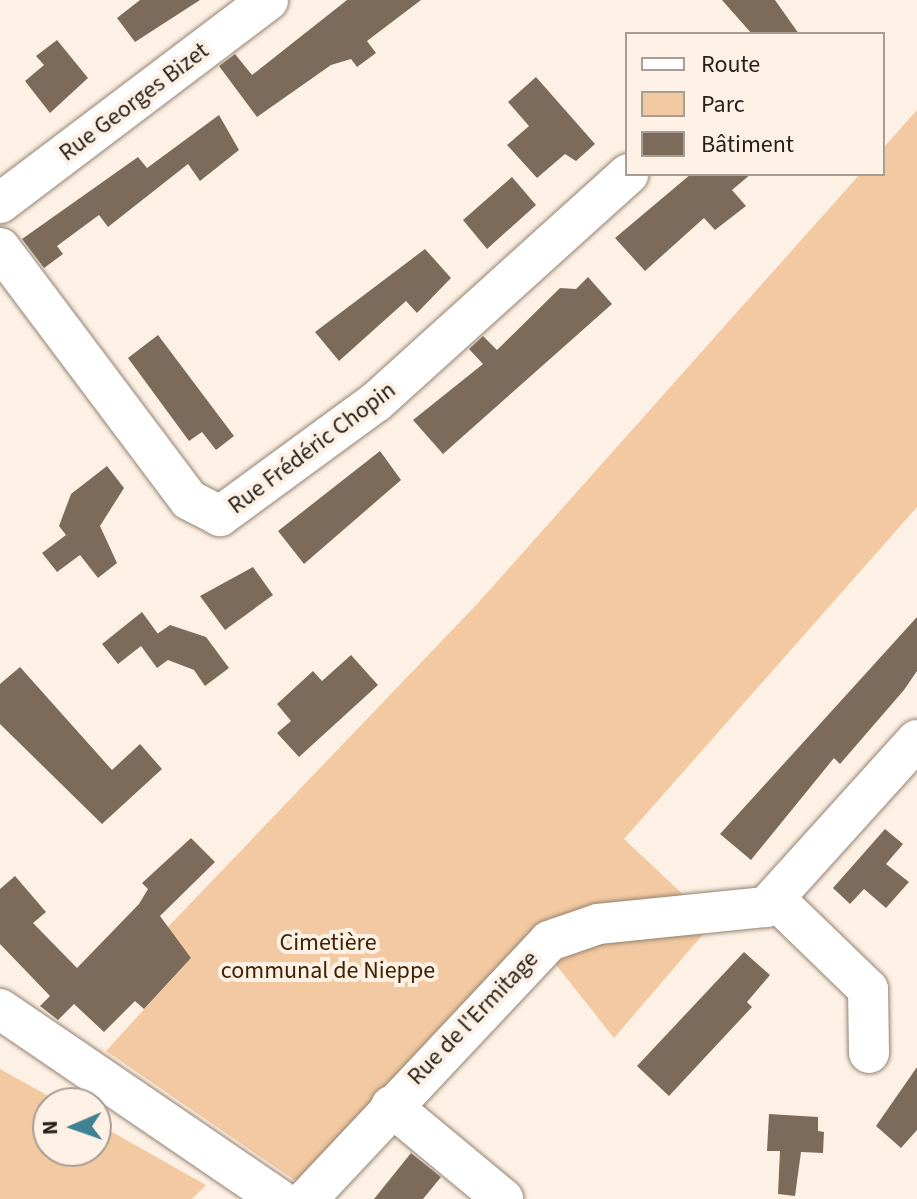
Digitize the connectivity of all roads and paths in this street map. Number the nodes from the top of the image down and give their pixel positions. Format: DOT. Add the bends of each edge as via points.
graph roads {
  1 [pos="268,0"];
  2 [pos="626,176"];
  3 [pos="0,203"];
  4 [pos="0,248"];
  5 [pos="917,740"];
  6 [pos="776,900"];
  7 [pos="0,1009"];
  8 [pos="869,1053"];
  9 [pos="391,1106"];
  10 [pos="279,1199"];
  11 [pos="307,1199"];
  12 [pos="503,1199"];
  1 -- 3 [label="street, Rue Georges Bizet"];
  2 -- 4 [label="street, Rue Frédéric Chopin" via="376,402 220,516 189,500"];
  5 -- 6 [label="street"];
  6 -- 8 [label="street" via="868,989"];
  6 -- 9 [label="street, Rue de l'Ermitage" via="754,910 598,924 549,941"];
  7 -- 10 [label="street"];
  9 -- 11 [label="street, Rue de l'Ermitage"];
  9 -- 12 [label="street"];
}
